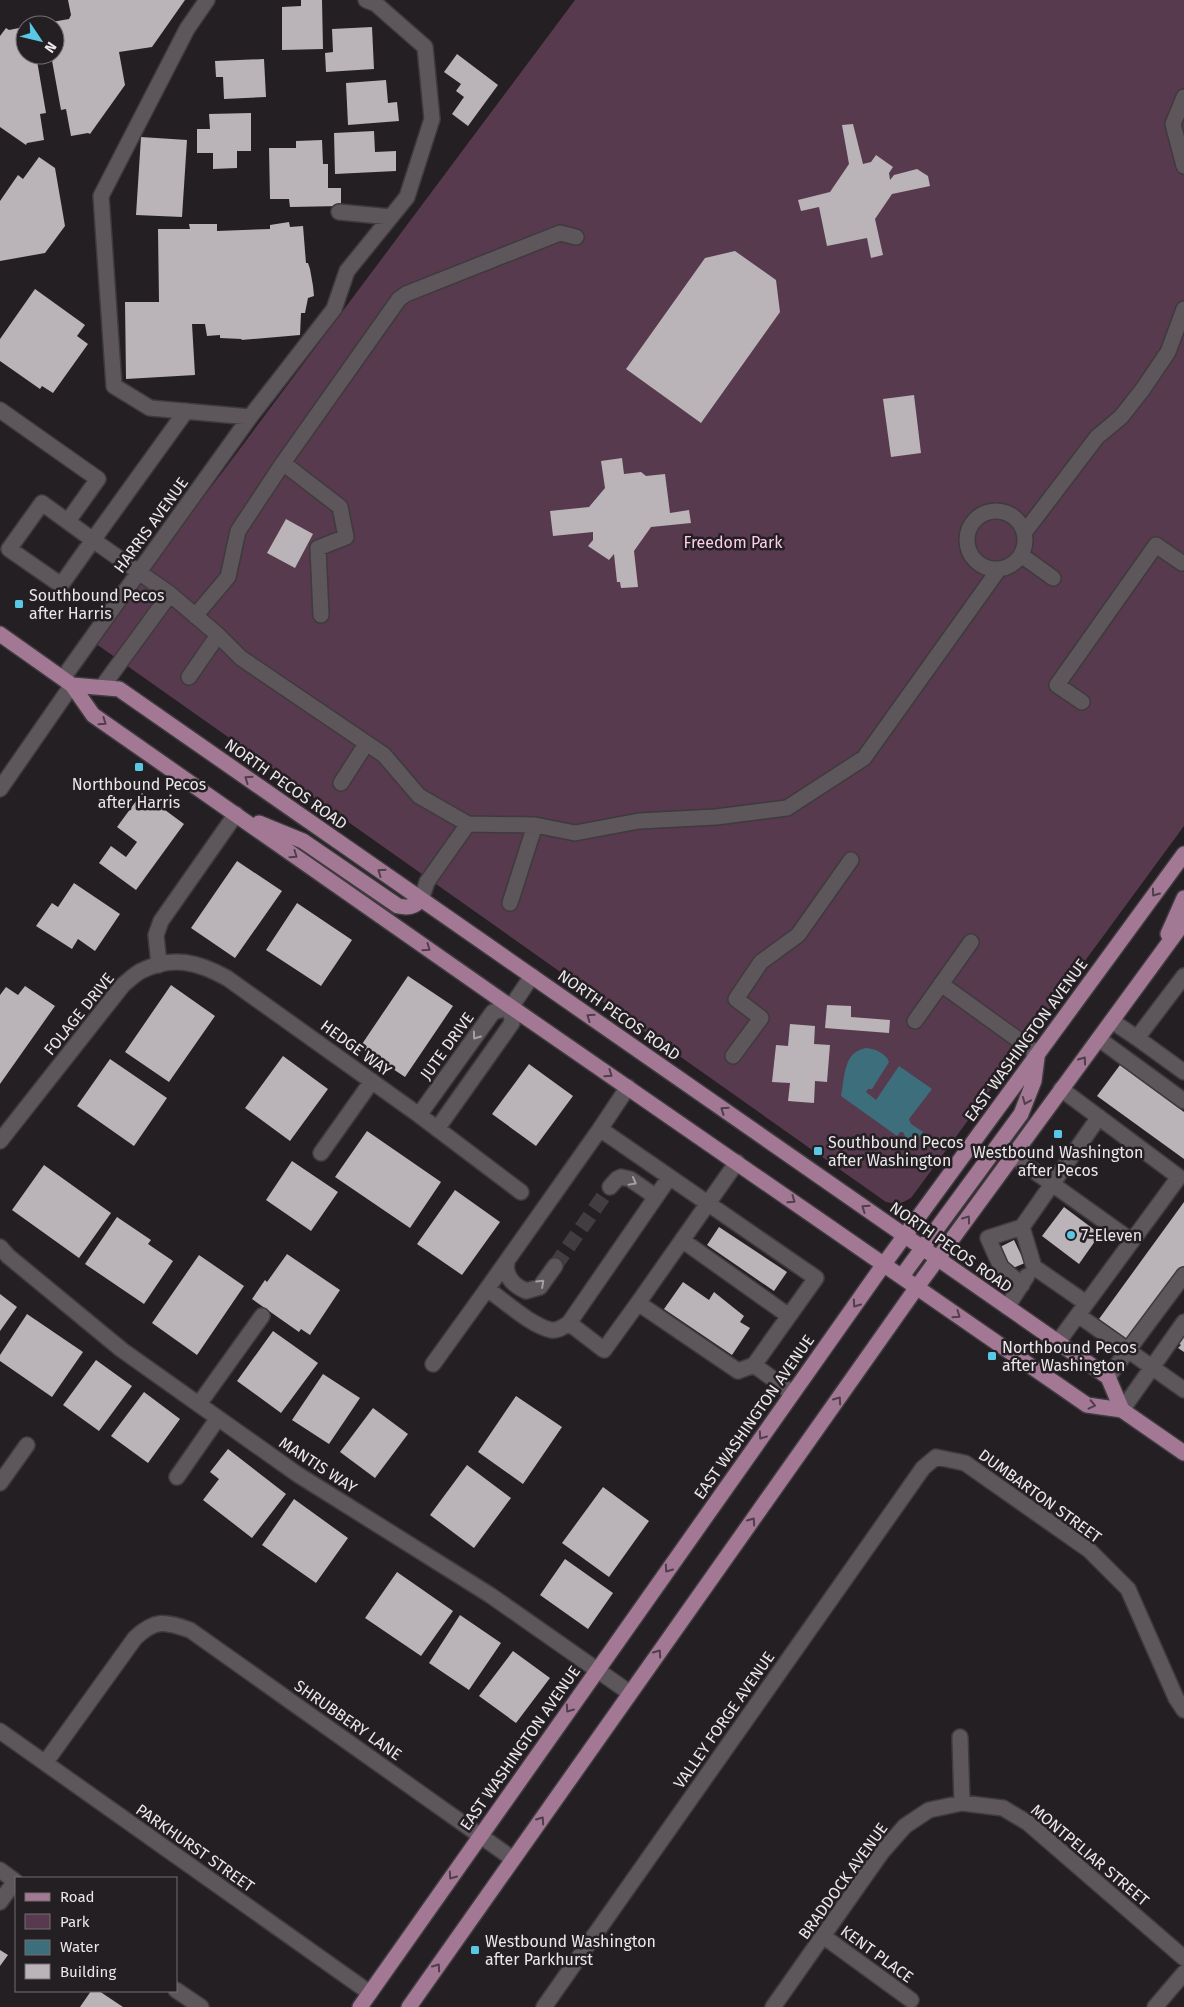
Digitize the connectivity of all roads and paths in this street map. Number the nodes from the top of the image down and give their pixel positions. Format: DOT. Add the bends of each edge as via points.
graph roads {
  1 [pos="207,0"];
  2 [pos="366,0"];
  3 [pos="1184,97"];
  4 [pos="1184,166"];
  5 [pos="339,212"];
  6 [pos="391,217"];
  7 [pos="576,237"];
  8 [pos="1184,309"];
  9 [pos="0,410"];
  10 [pos="186,411"];
  11 [pos="250,417"];
  12 [pos="283,463"];
  13 [pos="68,521"];
  14 [pos="1024,533"];
  15 [pos="94,540"];
  16 [pos="1021,555"];
  17 [pos="1182,563"];
  18 [pos="1000,569"];
  19 [pos="139,572"];
  20 [pos="1053,578"];
  21 [pos="170,594"];
  22 [pos="321,615"];
  23 [pos="195,616"];
  24 [pos="0,634"];
  25 [pos="218,635"];
  26 [pos="189,677"];
  27 [pos="68,682"];
  28 [pos="102,687"];
  29 [pos="1082,702"];
  30 [pos="366,744"];
  31 [pos="341,783"];
  32 [pos="0,789"];
  33 [pos="236,814"];
  34 [pos="468,824"];
  35 [pos="535,825"];
  36 [pos="1184,854"];
  37 [pos="852,860"];
  38 [pos="1184,898"];
  39 [pos="421,900"];
  40 [pos="510,903"];
  41 [pos="1184,922"];
  42 [pos="971,942"];
  43 [pos="1157,958"];
  44 [pos="159,965"];
  45 [pos="532,976"];
  46 [pos="1184,976"];
  47 [pos="942,984"];
  48 [pos="511,1007"];
  49 [pos="915,1021"];
  50 [pos="1112,1021"];
  51 [pos="1099,1038"];
  52 [pos="1137,1038"];
  53 [pos="1038,1054"];
  54 [pos="733,1056"];
  55 [pos="1184,1072"];
  56 [pos="372,1082"];
  57 [pos="628,1087"];
  58 [pos="1062,1090"];
  59 [pos="1184,1101"];
  60 [pos="419,1115"];
  61 [pos="1099,1117"];
  62 [pos="437,1129"];
  63 [pos="600,1129"];
  64 [pos="0,1141"];
  65 [pos="321,1153"];
  66 [pos="1013,1156"];
  67 [pos="737,1162"];
  68 [pos="669,1178"];
  69 [pos="1052,1184"];
  70 [pos="610,1187"];
  71 [pos="521,1192"];
  72 [pos="656,1197"];
  73 [pos="708,1203"];
  74 [pos="1022,1227"];
  75 [pos="904,1236"];
  76 [pos="682,1240"];
  77 [pos="1132,1241"];
  78 [pos="0,1247"];
  79 [pos="923,1248"];
  80 [pos="938,1258"];
  81 [pos="507,1262"];
  82 [pos="884,1264"];
  83 [pos="555,1266"];
  84 [pos="1034,1267"];
  85 [pos="1184,1275"];
  86 [pos="902,1276"];
  87 [pos="1022,1285"];
  88 [pos="918,1287"];
  89 [pos="487,1289"];
  90 [pos="638,1303"];
  91 [pos="1007,1307"];
  92 [pos="1082,1309"];
  93 [pos="262,1316"];
  94 [pos="789,1316"];
  95 [pos="1184,1322"];
  96 [pos="569,1323"];
  97 [pos="1058,1342"];
  98 [pos="1128,1351"];
  99 [pos="433,1364"];
  100 [pos="754,1365"];
  101 [pos="1152,1366"];
  102 [pos="1108,1377"];
  103 [pos="1184,1390"];
  104 [pos="792,1393"];
  105 [pos="198,1404"];
  106 [pos="1122,1410"];
  107 [pos="218,1418"];
  108 [pos="27,1445"];
  109 [pos="1184,1453"];
  110 [pos="936,1457"];
  111 [pos="177,1477"];
  112 [pos="0,1483"];
  113 [pos="597,1669"];
  114 [pos="630,1693"];
  115 [pos="1184,1710"];
  116 [pos="0,1731"];
  117 [pos="960,1737"];
  118 [pos="45,1763"];
  119 [pos="962,1803"];
  120 [pos="480,1836"];
  121 [pos="513,1859"];
  122 [pos="0,1870"];
  123 [pos="15,1880"];
  124 [pos="15,1882"];
  125 [pos="0,1902"];
  126 [pos="823,1936"];
  127 [pos="1184,1958"];
  128 [pos="1184,1973"];
  129 [pos="178,1991"];
  130 [pos="370,1993"];
  131 [pos="911,2000"];
  132 [pos="547,2006"];
  133 [pos="201,2007"];
  134 [pos="360,2007"];
  135 [pos="409,2007"];
  136 [pos="773,2007"];
  137 [pos="1155,2007"];
  1 -- 10 [label="street" via="187,29 101,196 114,386 150,408"];
  2 -- 6 [label="street, HARRIS AVENUE" via="376,4 425,47 432,119 407,197"];
  3 -- 4 [label="street" via="1173,124"];
  5 -- 6 [label="street"];
  6 -- 11 [label="street, HARRIS AVENUE" via="347,271 334,309"];
  7 -- 12 [label="street" via="560,233 399,299"];
  8 -- 14 [label="street" via="1168,352 1143,389 1121,416 1097,437"];
  9 -- 13 [label="street" via="98,478"];
  10 -- 11 [label="street"];
  10 -- 15 [label="street"];
  11 -- 19 [label="street, HARRIS AVENUE"];
  12 -- 22 [label="street" via="340,507 346,537 318,548"];
  12 -- 23 [label="street" via="238,531 228,577"];
  13 -- 15 [label="street"];
  13 -- 15 [label="street" via="42,503 10,549 61,585"];
  14 -- 16 [label="street" via="1025,546"];
  14 -- 18 [label="street" via="1014,517 996,510 978,516 971,523 966,542 973,559 990,569"];
  15 -- 19 [label="street"];
  16 -- 18 [label="street" via="1011,565"];
  16 -- 20 [label="street"];
  17 -- 29 [label="street" via="1156,545 1057,685"];
  18 -- 35 [label="street" via="864,758 787,808 716,817 639,821 575,833"];
  19 -- 21 [label="street"];
  19 -- 27 [label="street, HARRIS AVENUE"];
  21 -- 23 [label="street"];
  21 -- 28 [label="street"];
  23 -- 25 [label="street"];
  24 -- 27 [label="main road"];
  25 -- 26 [label="street"];
  25 -- 30 [label="street" via="241,658"];
  27 -- 28 [label="main road, NORTH PECOS ROAD"];
  27 -- 32 [label="street, HARRIS AVENUE"];
  27 -- 33 [label="main road, one-way" via="93,715"];
  39 -- 28 [label="main road, NORTH PECOS ROAD, one-way" via="119,689"];
  30 -- 31 [label="street"];
  30 -- 34 [label="street" via="384,755 419,796"];
  33 -- 39 [label="main road" via="304,841 398,906 410,908"];
  33 -- 44 [label="street" via="161,920 156,935"];
  33 -- 48 [label="main road, one-way"];
  34 -- 35 [label="street"];
  34 -- 39 [label="street" via="427,882"];
  35 -- 40 [label="street"];
  36 -- 53 [label="main road, EAST WASHINGTON AVENUE, one-way"];
  37 -- 54 [label="street" via="798,935 761,962 736,999 760,1018"];
  38 -- 43 [label="main road"];
  39 -- 45 [label="main road, NORTH PECOS ROAD"];
  41 -- 43 [label="main road"];
  42 -- 47 [label="street"];
  43 -- 50 [label="main road"];
  44 -- 56 [label="street, HEDGE WAY" via="172,961 205,966 227,978"];
  44 -- 64 [label="street, FOLAGE DRIVE" via="141,971 123,985"];
  45 -- 48 [label="street"];
  75 -- 45 [label="main road, NORTH PECOS ROAD, one-way"];
  46 -- 52 [label="street"];
  47 -- 49 [label="street"];
  47 -- 53 [label="street"];
  48 -- 57 [label="main road, one-way"];
  48 -- 60 [label="street, JUTE DRIVE, one-way" via="493,1012"];
  48 -- 62 [label="street" via="512,1023"];
  50 -- 51 [label="main road"];
  50 -- 52 [label="street"];
  58 -- 51 [label="main road, one-way"];
  51 -- 59 [label="street"];
  52 -- 55 [label="street"];
  53 -- 75 [label="main road, EAST WASHINGTON AVENUE"];
  53 -- 79 [label="main road, one-way" via="1034,1081 1021,1114"];
  56 -- 60 [label="street, HEDGE WAY"];
  56 -- 65 [label="street"];
  57 -- 63 [label="street"];
  57 -- 67 [label="main road"];
  58 -- 61 [label="street"];
  58 -- 66 [label="main road"];
  60 -- 62 [label="street, HEDGE WAY"];
  61 -- 69 [label="street"];
  61 -- 77 [label="street" via="1179,1177"];
  62 -- 71 [label="street, HEDGE WAY"];
  63 -- 68 [label="street"];
  63 -- 81 [label="street"];
  66 -- 69 [label="street"];
  80 -- 66 [label="main road, one-way"];
  67 -- 73 [label="street"];
  67 -- 82 [label="main road, one-way"];
  68 -- 72 [label="street"];
  68 -- 73 [label="street"];
  69 -- 74 [label="street"];
  69 -- 77 [label="street"];
  70 -- 72 [label="street, one-way" via="617,1178 626,1178"];
  72 -- 96 [label="street"];
  73 -- 76 [label="street"];
  73 -- 94 [label="street" via="816,1278"];
  74 -- 84 [label="street"];
  74 -- 87 [label="street" via="988,1238 1000,1267"];
  75 -- 79 [label="main road, NORTH PECOS ROAD"];
  75 -- 82 [label="main road, EAST WASHINGTON AVENUE"];
  76 -- 90 [label="street"];
  76 -- 94 [label="street"];
  77 -- 92 [label="street"];
  78 -- 105 [label="street, MANTIS WAY" via="122,1350"];
  79 -- 80 [label="main road, NORTH PECOS ROAD"];
  79 -- 86 [label="main road"];
  80 -- 88 [label="main road"];
  80 -- 91 [label="main road, NORTH PECOS ROAD"];
  81 -- 83 [label="street, one-way" via="508,1276 526,1291 540,1287"];
  81 -- 89 [label="street"];
  82 -- 86 [label="main road"];
  82 -- 104 [label="main road, EAST WASHINGTON AVENUE, one-way"];
  84 -- 87 [label="street"];
  84 -- 92 [label="street"];
  85 -- 98 [label="street"];
  86 -- 88 [label="main road"];
  87 -- 91 [label="street"];
  88 -- 106 [label="main road, one-way" via="1087,1405"];
  114 -- 88 [label="main road, one-way"];
  89 -- 96 [label="street" via="534,1322 552,1330 559,1330"];
  89 -- 99 [label="street"];
  90 -- 96 [label="street" via="604,1350"];
  90 -- 100 [label="street" via="738,1371"];
  91 -- 97 [label="main road, NORTH PECOS ROAD"];
  92 -- 97 [label="street"];
  92 -- 98 [label="street"];
  93 -- 105 [label="street"];
  94 -- 100 [label="street"];
  95 -- 101 [label="street"];
  97 -- 102 [label="main road, NORTH PECOS ROAD"];
  98 -- 101 [label="street"];
  98 -- 102 [label="street"];
  100 -- 104 [label="street"];
  101 -- 103 [label="street"];
  101 -- 106 [label="street"];
  102 -- 106 [label="main road"];
  104 -- 113 [label="main road, EAST WASHINGTON AVENUE, one-way"];
  105 -- 107 [label="street, MANTIS WAY"];
  106 -- 109 [label="main road"];
  107 -- 111 [label="street"];
  107 -- 113 [label="street, MANTIS WAY" via="297,1474 490,1595"];
  108 -- 112 [label="street"];
  110 -- 115 [label="street, DUMBARTON STREET" via="965,1463 1089,1550 1128,1589"];
  110 -- 132 [label="street, VALLEY FORGE AVENUE" via="923,1468"];
  113 -- 114 [label="street, MANTIS WAY"];
  113 -- 120 [label="main road, EAST WASHINGTON AVENUE, one-way"];
  121 -- 114 [label="main road, one-way"];
  116 -- 118 [label="street, PARKHURST STREET"];
  117 -- 119 [label="street"];
  118 -- 120 [label="street, SHRUBBERY LANE" via="135,1638 146,1628 168,1622 190,1630"];
  118 -- 130 [label="street, PARKHURST STREET"];
  119 -- 126 [label="street, BRADDOCK AVENUE" via="929,1810 905,1826 882,1852"];
  119 -- 127 [label="street, MONTPELIAR STREET" via="1003,1808 1028,1823"];
  120 -- 121 [label="street, SHRUBBERY LANE"];
  120 -- 130 [label="main road, EAST WASHINGTON AVENUE, one-way"];
  135 -- 121 [label="main road, one-way"];
  122 -- 123 [label="street"];
  124 -- 125 [label="street"];
  126 -- 131 [label="street, KENT PLACE"];
  126 -- 136 [label="street, BRADDOCK AVENUE"];
  128 -- 137 [label="street"];
  129 -- 133 [label="street"];
  130 -- 134 [label="main road, EAST WASHINGTON AVENUE"];
}
